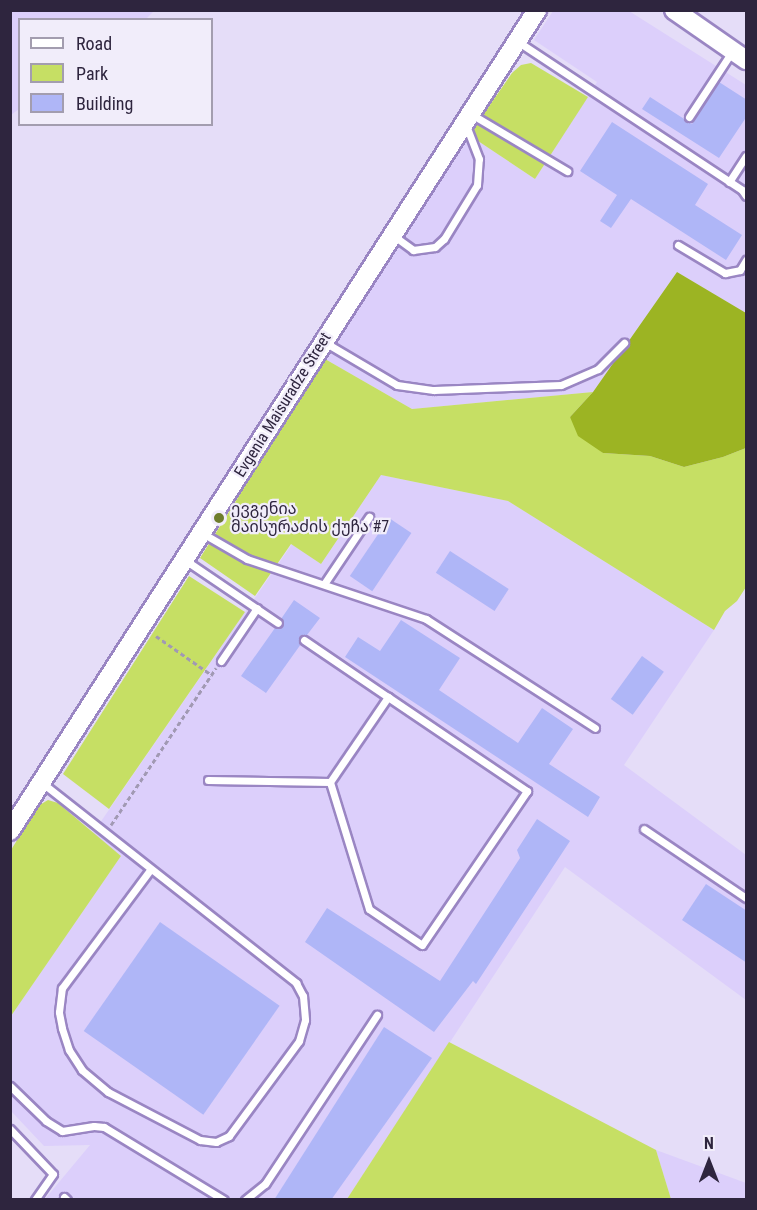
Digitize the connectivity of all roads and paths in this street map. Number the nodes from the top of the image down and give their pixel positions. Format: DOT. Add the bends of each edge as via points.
graph roads {
  1 [pos="537,10"];
  2 [pos="674,10"];
  3 [pos="517,41"];
  4 [pos="740,55"];
  5 [pos="689,117"];
  6 [pos="468,118"];
  7 [pos="747,156"];
  8 [pos="567,171"];
  9 [pos="729,182"];
  10 [pos="747,196"];
  11 [pos="392,235"];
  12 [pos="678,245"];
  13 [pos="747,260"];
  14 [pos="323,342"];
  15 [pos="624,343"];
  16 [pos="369,517"];
  17 [pos="202,533"];
  18 [pos="185,560"];
  19 [pos="324,585"];
  20 [pos="256,608"];
  21 [pos="278,623"];
  22 [pos="142,626"];
  23 [pos="304,640"];
  24 [pos="221,661"];
  25 [pos="212,675"];
  26 [pos="388,697"];
  27 [pos="595,728"];
  28 [pos="208,780"];
  29 [pos="41,782"];
  30 [pos="330,782"];
  31 [pos="644,829"];
  32 [pos="10,831"];
  33 [pos="105,834"];
  34 [pos="150,870"];
  35 [pos="747,898"];
  36 [pos="377,1015"];
  37 [pos="10,1086"];
  38 [pos="10,1129"];
  39 [pos="34,1200"];
  40 [pos="224,1200"];
  41 [pos="245,1200"];
  1 -- 3 [label="street, Evgenia Maisuradze Street"];
  2 -- 4 [label="street"];
  3 -- 6 [label="street, Evgenia Maisuradze Street"];
  3 -- 9 [label="lane"];
  4 -- 5 [label="lane"];
  6 -- 8 [label="lane"];
  6 -- 11 [label="street, Evgenia Maisuradze Street"];
  6 -- 11 [label="lane" via="479,159 477,185 444,239 435,247 412,250"];
  7 -- 9 [label="lane"];
  9 -- 10 [label="lane"];
  11 -- 14 [label="street, Evgenia Maisuradze Street"];
  12 -- 13 [label="lane" via="725,273 740,270"];
  14 -- 15 [label="lane" via="397,385 434,390 561,385 598,369"];
  14 -- 17 [label="street, Evgenia Maisuradze Street"];
  16 -- 19 [label="lane"];
  17 -- 18 [label="street, Evgenia Maisuradze Street"];
  17 -- 19 [label="lane" via="247,559"];
  18 -- 20 [label="lane"];
  18 -- 22 [label="street, Evgenia Maisuradze Street"];
  19 -- 27 [label="lane" via="426,619"];
  20 -- 21 [label="lane"];
  20 -- 24 [label="lane"];
  22 -- 25 [label="path"];
  22 -- 29 [label="street, Evgenia Maisuradze Street"];
  23 -- 26 [label="lane"];
  24 -- 25 [label="path"];
  25 -- 33 [label="path"];
  26 -- 30 [label="lane"];
  26 -- 30 [label="lane" via="527,791 422,945 369,909"];
  28 -- 30 [label="lane"];
  29 -- 32 [label="street, Evgenia Maisuradze Street"];
  29 -- 33 [label="lane"];
  31 -- 35 [label="lane"];
  33 -- 34 [label="lane"];
  34 -- 34 [label="lane" via="296,983 303,996 306,1020 299,1041 229,1136 216,1142 200,1140 108,1092 82,1070 69,1050 62,1028 62,988"];
  36 -- 41 [label="lane" via="265,1184"];
  37 -- 40 [label="lane" via="45,1121 62,1131 104,1127"];
  38 -- 39 [label="lane" via="54,1174"];
}
